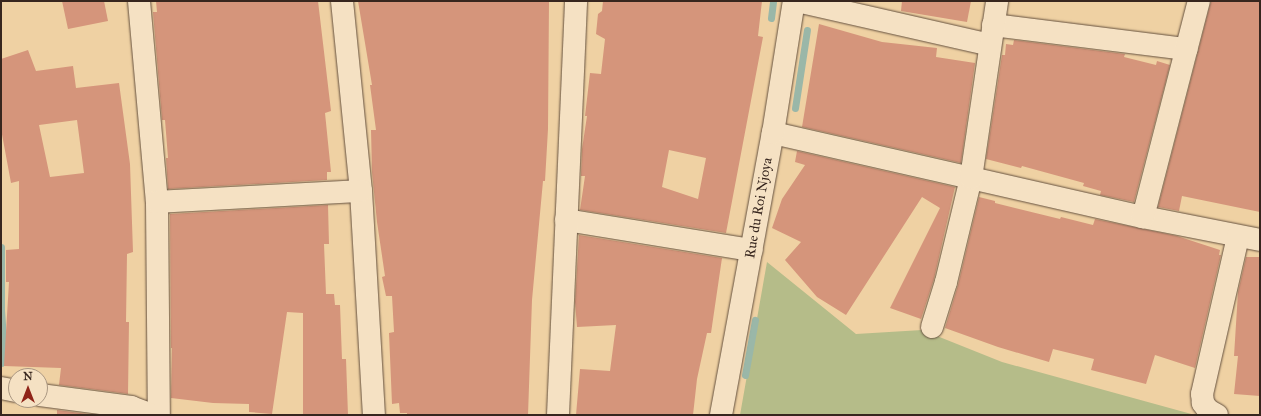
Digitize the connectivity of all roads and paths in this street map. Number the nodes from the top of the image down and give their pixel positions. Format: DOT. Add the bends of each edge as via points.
graph roads {
  1 [pos="139,1"];
  2 [pos="342,1"];
  3 [pos="576,1"];
  4 [pos="796,1"];
  5 [pos="997,1"];
  6 [pos="1199,1"];
  7 [pos="992,35"];
  8 [pos="1187,49"];
  9 [pos="773,133"];
  10 [pos="971,178"];
  11 [pos="360,191"];
  12 [pos="157,202"];
  13 [pos="1143,217"];
  14 [pos="566,220"];
  15 [pos="1238,237"];
  16 [pos="1260,240"];
  17 [pos="752,250"];
  18 [pos="932,327"];
  19 [pos="48,396"];
  20 [pos="152,415"];
  21 [pos="158,415"];
  22 [pos="374,415"];
  23 [pos="558,415"];
  24 [pos="721,415"];
  25 [pos="1217,415"];
  1 -- 12 [label="street"];
  2 -- 11 [label="street"];
  3 -- 14 [label="street"];
  4 -- 7 [label="street"];
  4 -- 9 [label="street, Rue du Roi Njoya"];
  5 -- 7 [label="street"];
  6 -- 8 [label="street"];
  7 -- 8 [label="street"];
  7 -- 10 [label="street"];
  8 -- 13 [label="street"];
  9 -- 10 [label="street"];
  9 -- 17 [label="street, Rue du Roi Njoya"];
  10 -- 13 [label="street"];
  10 -- 18 [label="street" via="946,282"];
  11 -- 12 [label="street"];
  11 -- 22 [label="street"];
  12 -- 21 [label="street"];
  13 -- 15 [label="street"];
  14 -- 17 [label="street"];
  14 -- 23 [label="street"];
  15 -- 16 [label="street"];
  15 -- 25 [label="street" via="1202,394 1208,410"];
  17 -- 24 [label="street, Rue du Roi Njoya"];
  19 -- 20 [label="street" via="131,407"];
}
